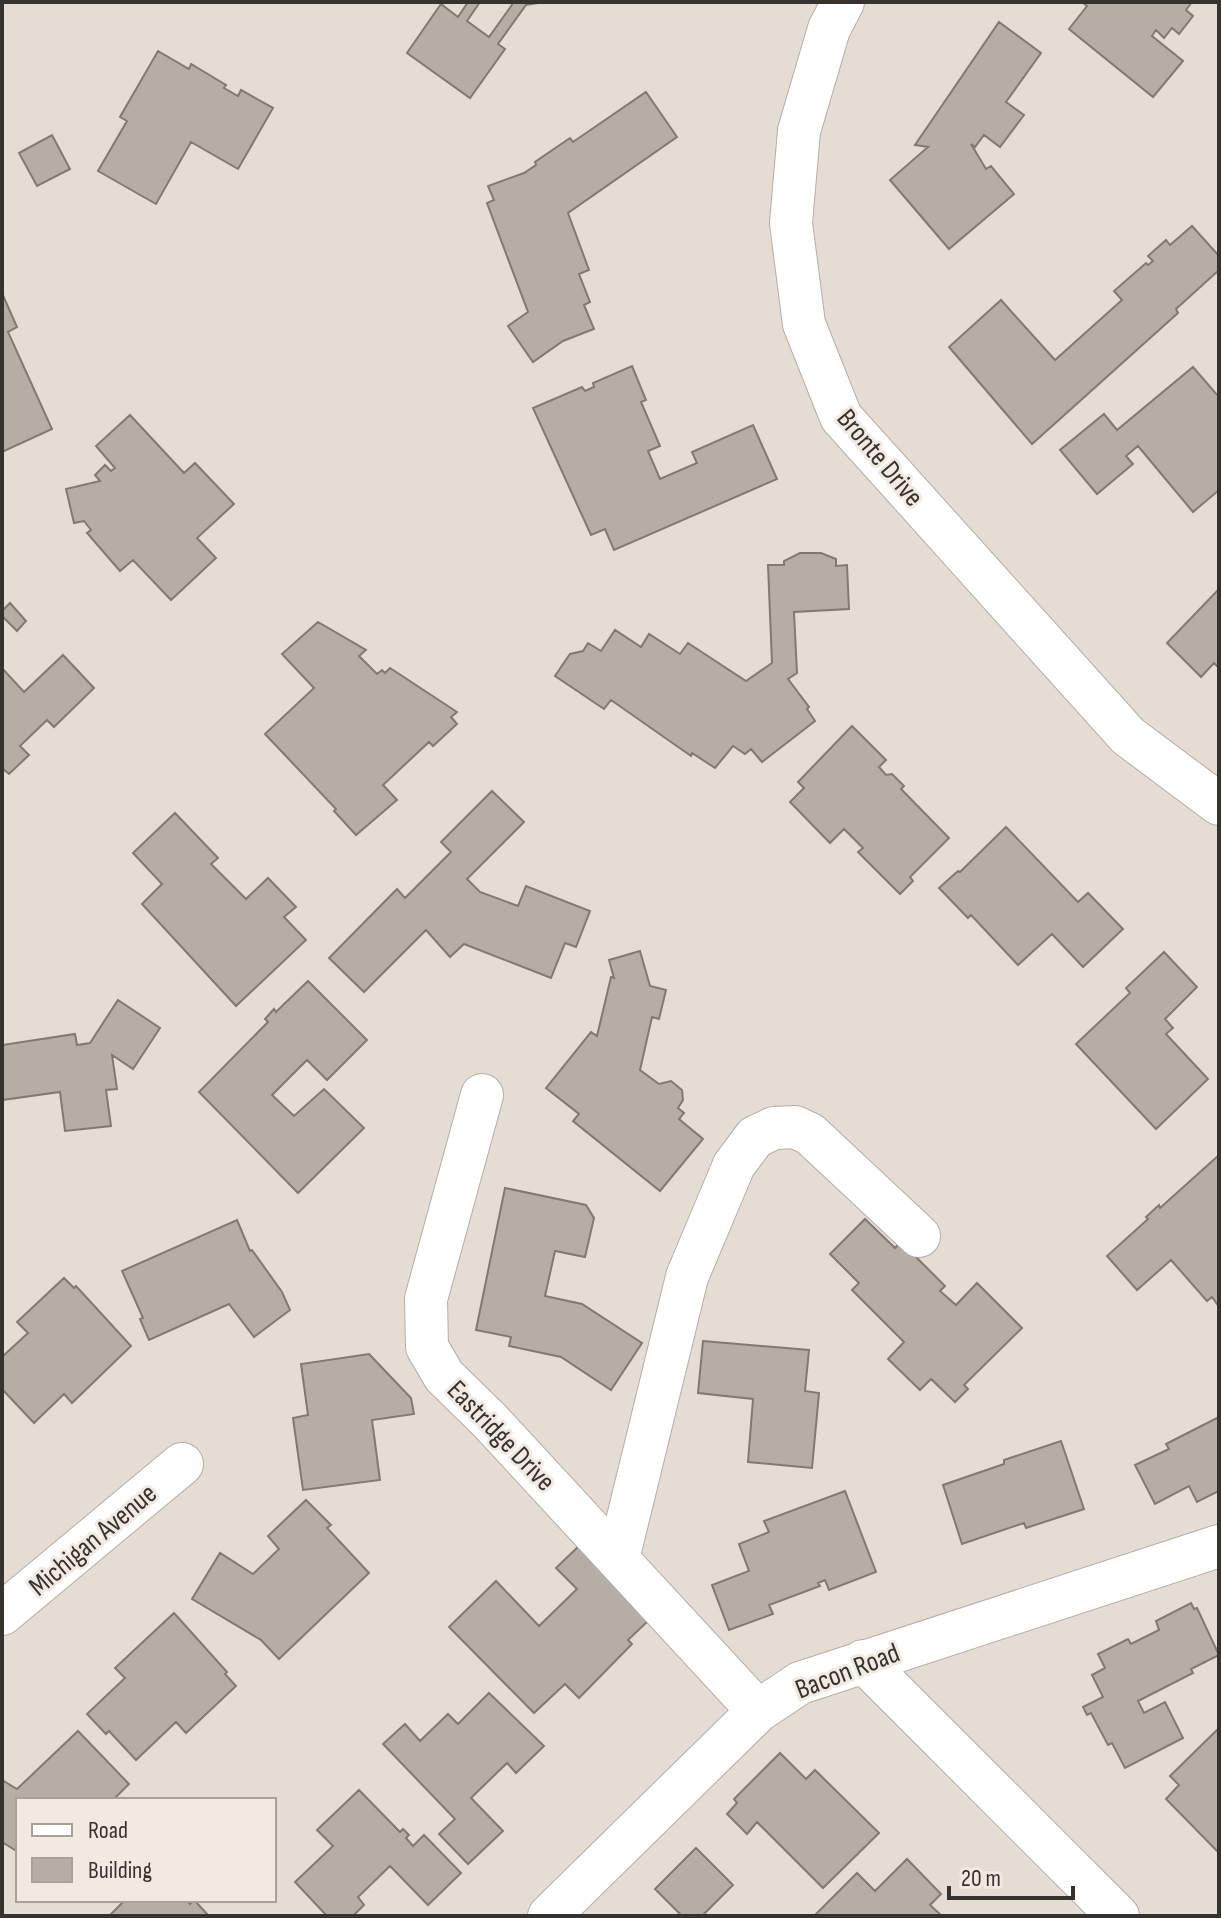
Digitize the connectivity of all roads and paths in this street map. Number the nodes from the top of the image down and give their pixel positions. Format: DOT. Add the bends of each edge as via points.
graph roads {
  1 [pos="843,2"];
  2 [pos="1219,804"];
  3 [pos="482,1095"];
  4 [pos="919,1236"];
  5 [pos="182,1464"];
  6 [pos="1219,1546"];
  7 [pos="618,1559"];
  8 [pos="2,1614"];
  9 [pos="863,1661"];
  10 [pos="758,1711"];
  11 [pos="549,1916"];
  12 [pos="1118,1916"];
  1 -- 2 [label="street, Bronte Drive" via="829,29 799,131 791,223 804,324 841,417 1128,736"];
  3 -- 7 [label="street, Eastridge Drive" via="426,1299 427,1347 444,1376"];
  4 -- 7 [label="street" via="810,1134 795,1127 774,1128 755,1137 734,1165 687,1277"];
  5 -- 8 [label="street, Michigan Avenue"];
  6 -- 9 [label="street, Bacon Road"];
  7 -- 10 [label="street, Eastridge Drive"];
  9 -- 10 [label="street, Bacon Road" via="800,1683"];
  9 -- 12 [label="street"];
  10 -- 11 [label="street, Bacon Road"];
}
